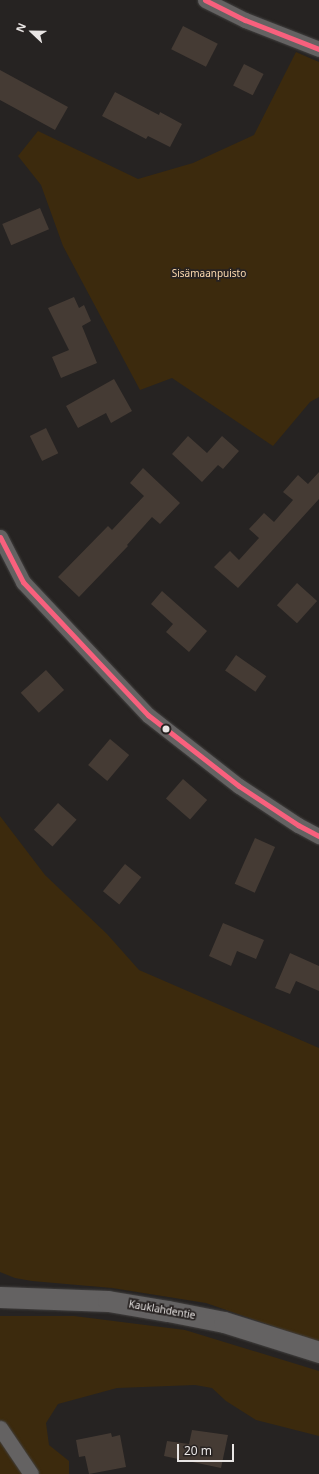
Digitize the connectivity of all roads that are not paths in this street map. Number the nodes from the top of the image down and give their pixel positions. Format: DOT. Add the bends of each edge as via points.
graph roads {
  1 [pos="205,0"];
  2 [pos="319,49"];
  3 [pos="0,537"];
  4 [pos="319,836"];
  5 [pos="0,1297"];
  6 [pos="319,1352"];
  7 [pos="0,1428"];
  8 [pos="31,1474"];
  1 -- 2 [label="street" via="245,20"];
  3 -- 4 [label="street" via="23,582 148,715 238,786"];
  5 -- 6 [label="street, Kauklahdentie" via="108,1301 168,1311 224,1322"];
  7 -- 8 [label="street"];
}
